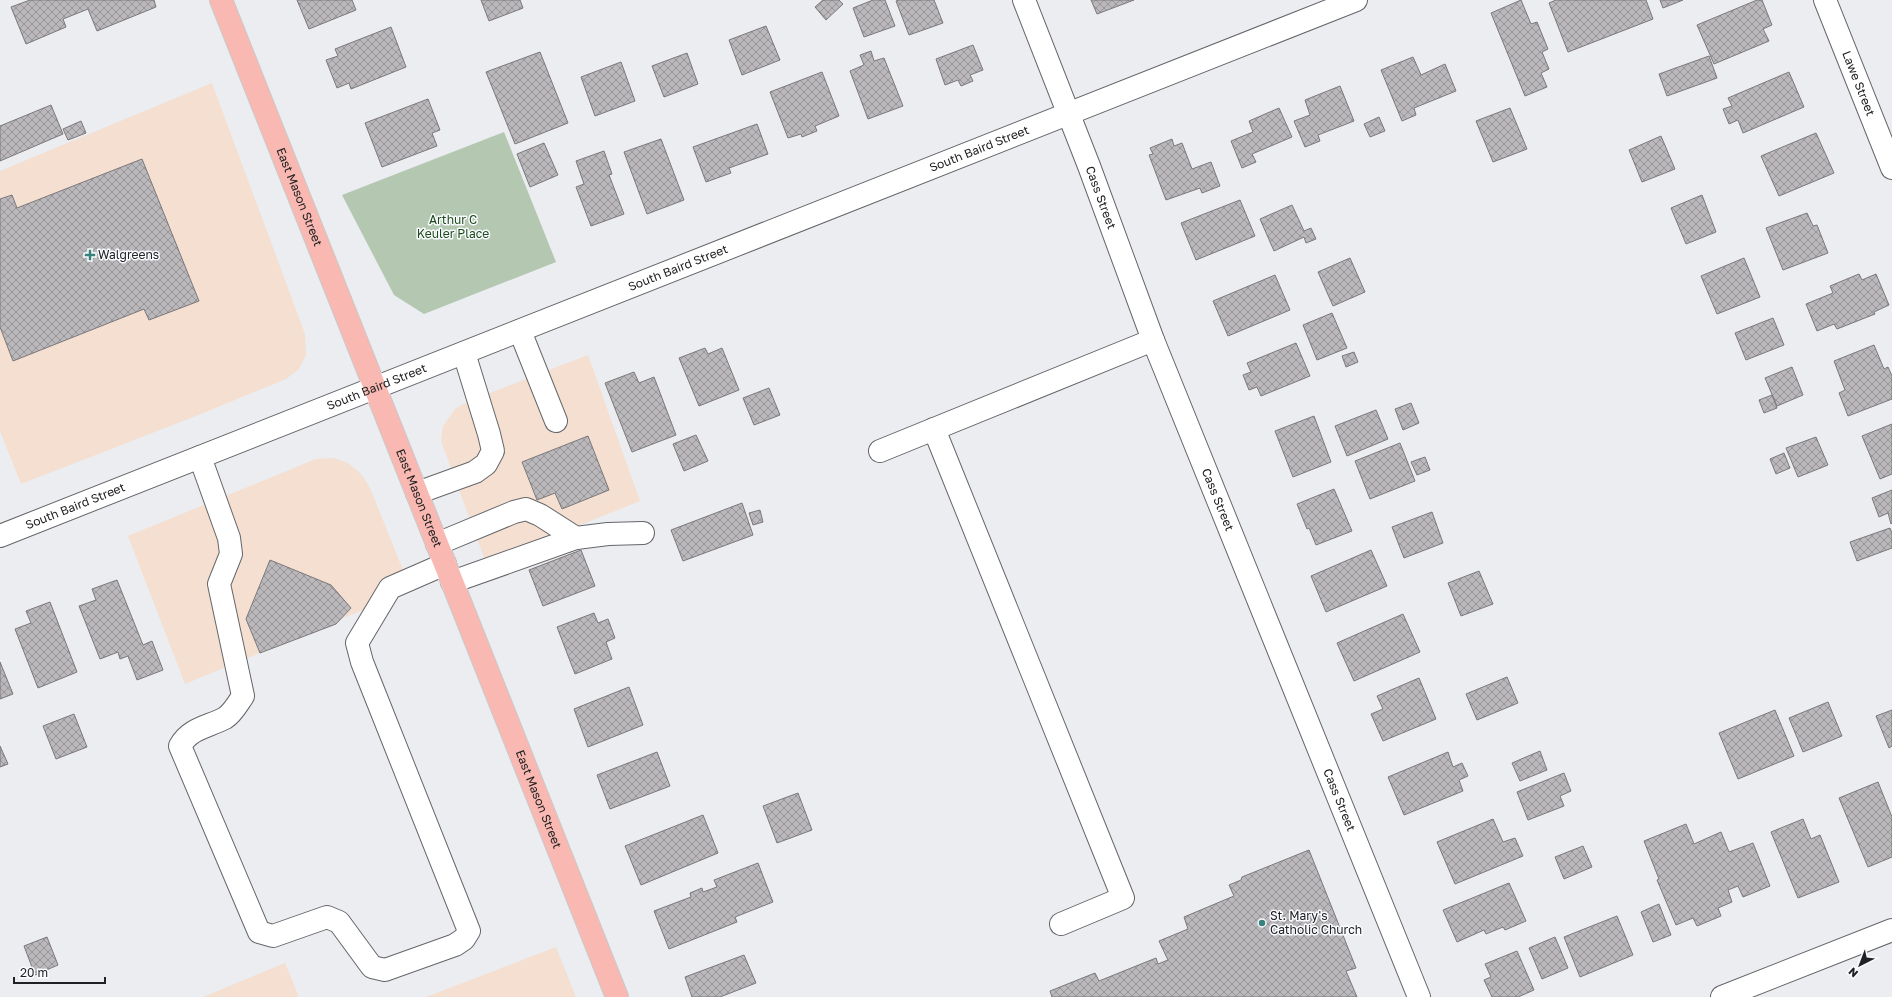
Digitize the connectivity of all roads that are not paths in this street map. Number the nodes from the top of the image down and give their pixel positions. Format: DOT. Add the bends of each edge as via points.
graph roads {
  1 [pos="221,0"];
  2 [pos="1024,0"];
  3 [pos="1356,0"];
  4 [pos="1825,0"];
  5 [pos="1068,114"];
  6 [pos="1892,168"];
  7 [pos="520,330"];
  8 [pos="1153,340"];
  9 [pos="464,353"];
  10 [pos="375,388"];
  11 [pos="556,421"];
  12 [pos="934,429"];
  13 [pos="880,451"];
  14 [pos="200,458"];
  15 [pos="417,493"];
  16 [pos="643,533"];
  17 [pos="0,536"];
  18 [pos="576,538"];
  19 [pos="437,544"];
  20 [pos="449,573"];
  21 [pos="1060,924"];
  22 [pos="1892,930"];
  23 [pos="617,997"];
  24 [pos="1419,997"];
  25 [pos="1722,997"];
  1 -- 10 [label="main road, East Mason Street"];
  2 -- 5 [label="street, Cass Street"];
  3 -- 5 [label="street, South Baird Street"];
  4 -- 6 [label="street, Lawe Street"];
  5 -- 7 [label="street, South Baird Street"];
  5 -- 8 [label="street, Cass Street"];
  7 -- 9 [label="street, South Baird Street"];
  7 -- 11 [label="street"];
  8 -- 12 [label="street"];
  8 -- 24 [label="street, Cass Street"];
  9 -- 10 [label="street, South Baird Street"];
  9 -- 15 [label="street" via="493,451 486,464 475,472"];
  10 -- 14 [label="street, South Baird Street"];
  10 -- 15 [label="main road, East Mason Street"];
  12 -- 13 [label="street"];
  12 -- 21 [label="street" via="1123,898"];
  14 -- 17 [label="street, South Baird Street"];
  14 -- 20 [label="street" via="229,538 231,554 219,584 243,696 226,717 193,731 185,737 180,746 259,932 274,936 327,917 339,922 372,967 385,970 456,945 469,931 362,662 357,643 390,588"];
  15 -- 19 [label="main road, East Mason Street"];
  16 -- 18 [label="street"];
  18 -- 19 [label="street" via="526,509"];
  18 -- 20 [label="street"];
  19 -- 20 [label="main road, East Mason Street"];
  20 -- 23 [label="main road, East Mason Street"];
  22 -- 25 [label="street"];
}
